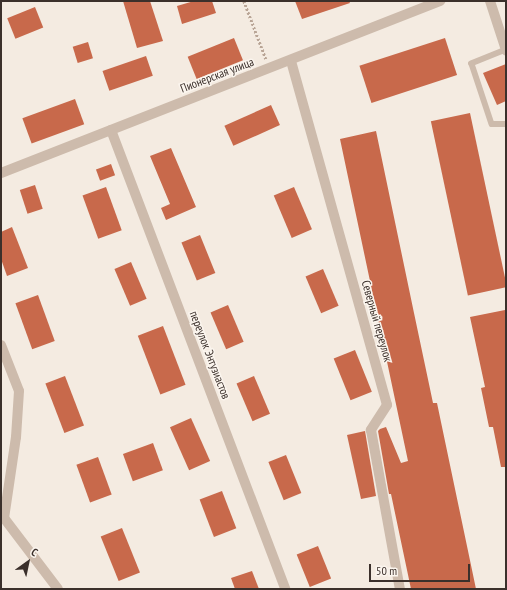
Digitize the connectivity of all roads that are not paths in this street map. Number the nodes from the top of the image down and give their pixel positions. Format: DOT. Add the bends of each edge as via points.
graph roads {
  1 [pos="441,1"];
  2 [pos="490,1"];
  3 [pos="506,50"];
  4 [pos="291,61"];
  5 [pos="506,124"];
  6 [pos="111,130"];
  7 [pos="1,173"];
  8 [pos="1,344"];
  9 [pos="3,516"];
  10 [pos="58,589"];
  11 [pos="285,589"];
  12 [pos="400,589"];
  1 -- 4 [label="street, Пионерская улица"];
  2 -- 3 [label="street"];
  3 -- 5 [label="lane" via="472,64 492,124"];
  4 -- 6 [label="street, Пионерская улица"];
  4 -- 12 [label="street, Северный переулок" via="387,405 371,430"];
  6 -- 7 [label="street, Пионерская улица"];
  6 -- 11 [label="street, переулок Энтузиастов"];
  8 -- 9 [label="street" via="19,390 16,437"];
  9 -- 10 [label="street"];
}
